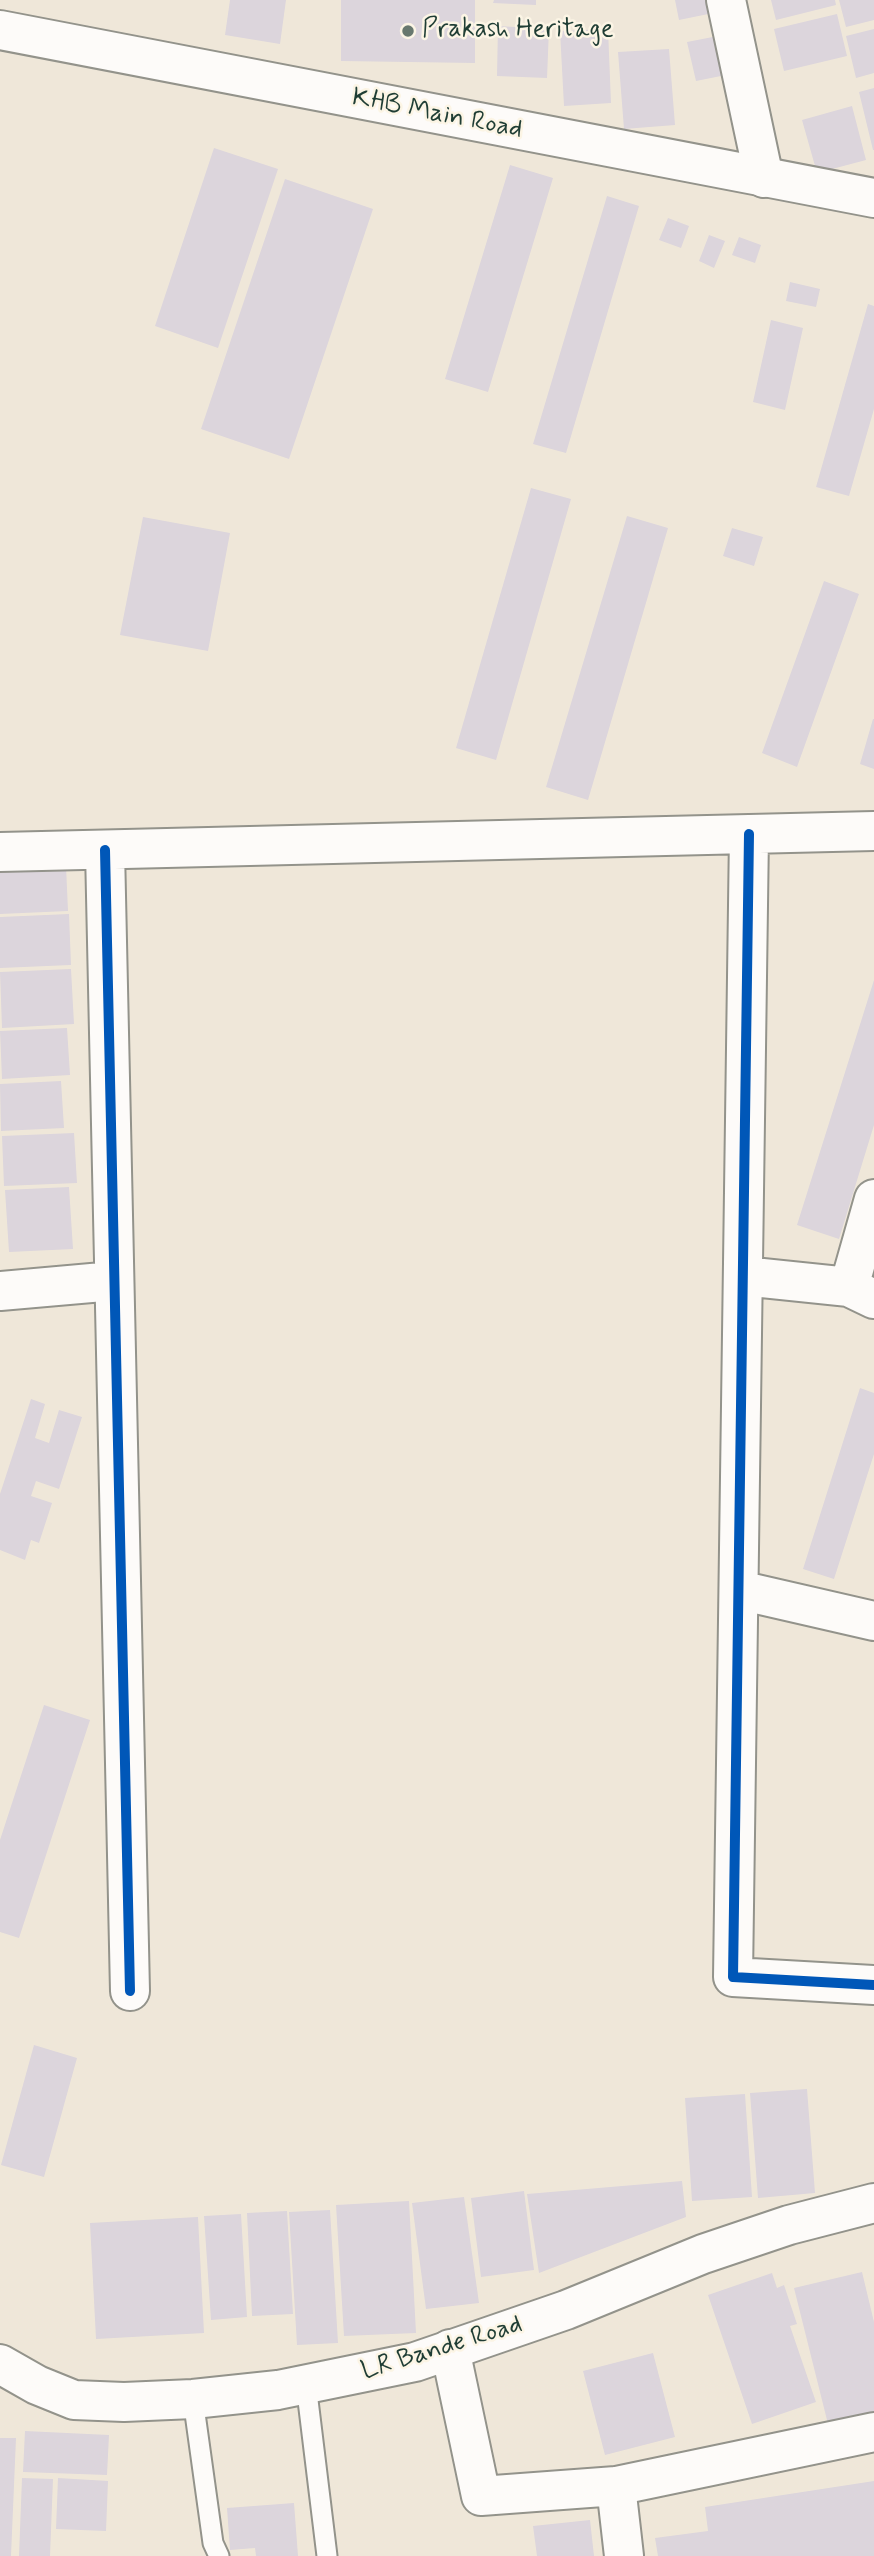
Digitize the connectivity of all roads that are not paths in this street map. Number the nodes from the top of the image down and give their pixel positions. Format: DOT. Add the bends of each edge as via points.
graph roads {
  1 [pos="726,0"];
  2 [pos="0,30"];
  3 [pos="764,178"];
  4 [pos="874,198"];
  5 [pos="874,831"];
  6 [pos="749,834"];
  7 [pos="105,850"];
  8 [pos="0,852"];
  9 [pos="874,1199"];
  10 [pos="743,1276"];
  11 [pos="114,1280"];
  12 [pos="0,1291"];
  13 [pos="862,1293"];
  14 [pos="739,1590"];
  15 [pos="874,1621"];
  16 [pos="874,1985"];
  17 [pos="130,1991"];
  18 [pos="874,2203"];
  19 [pos="450,2349"];
  20 [pos="0,2364"];
  21 [pos="306,2384"];
  22 [pos="193,2399"];
  23 [pos="874,2432"];
  24 [pos="616,2486"];
  25 [pos="219,2556"];
  26 [pos="327,2556"];
  27 [pos="624,2556"];
  1 -- 3 [label="street"];
  2 -- 3 [label="street, KHB Main Road"];
  3 -- 4 [label="street, KHB Main Road"];
  5 -- 6 [label="street"];
  6 -- 7 [label="street"];
  6 -- 10 [label="street"];
  7 -- 8 [label="street"];
  7 -- 11 [label="street"];
  9 -- 13 [label="street"];
  10 -- 13 [label="street"];
  10 -- 14 [label="street"];
  11 -- 12 [label="street"];
  11 -- 17 [label="street"];
  14 -- 15 [label="street"];
  14 -- 16 [label="street" via="733,1977"];
  18 -- 19 [label="street, LR Bande Road" via="704,2254 566,2310"];
  19 -- 21 [label="street, LR Bande Road" via="377,2371"];
  19 -- 24 [label="street" via="481,2496"];
  20 -- 22 [label="street, LR Bande Road" via="74,2400"];
  21 -- 22 [label="street, LR Bande Road"];
  21 -- 26 [label="lane"];
  22 -- 25 [label="lane" via="213,2543"];
  23 -- 24 [label="street"];
  24 -- 27 [label="street"];
}
